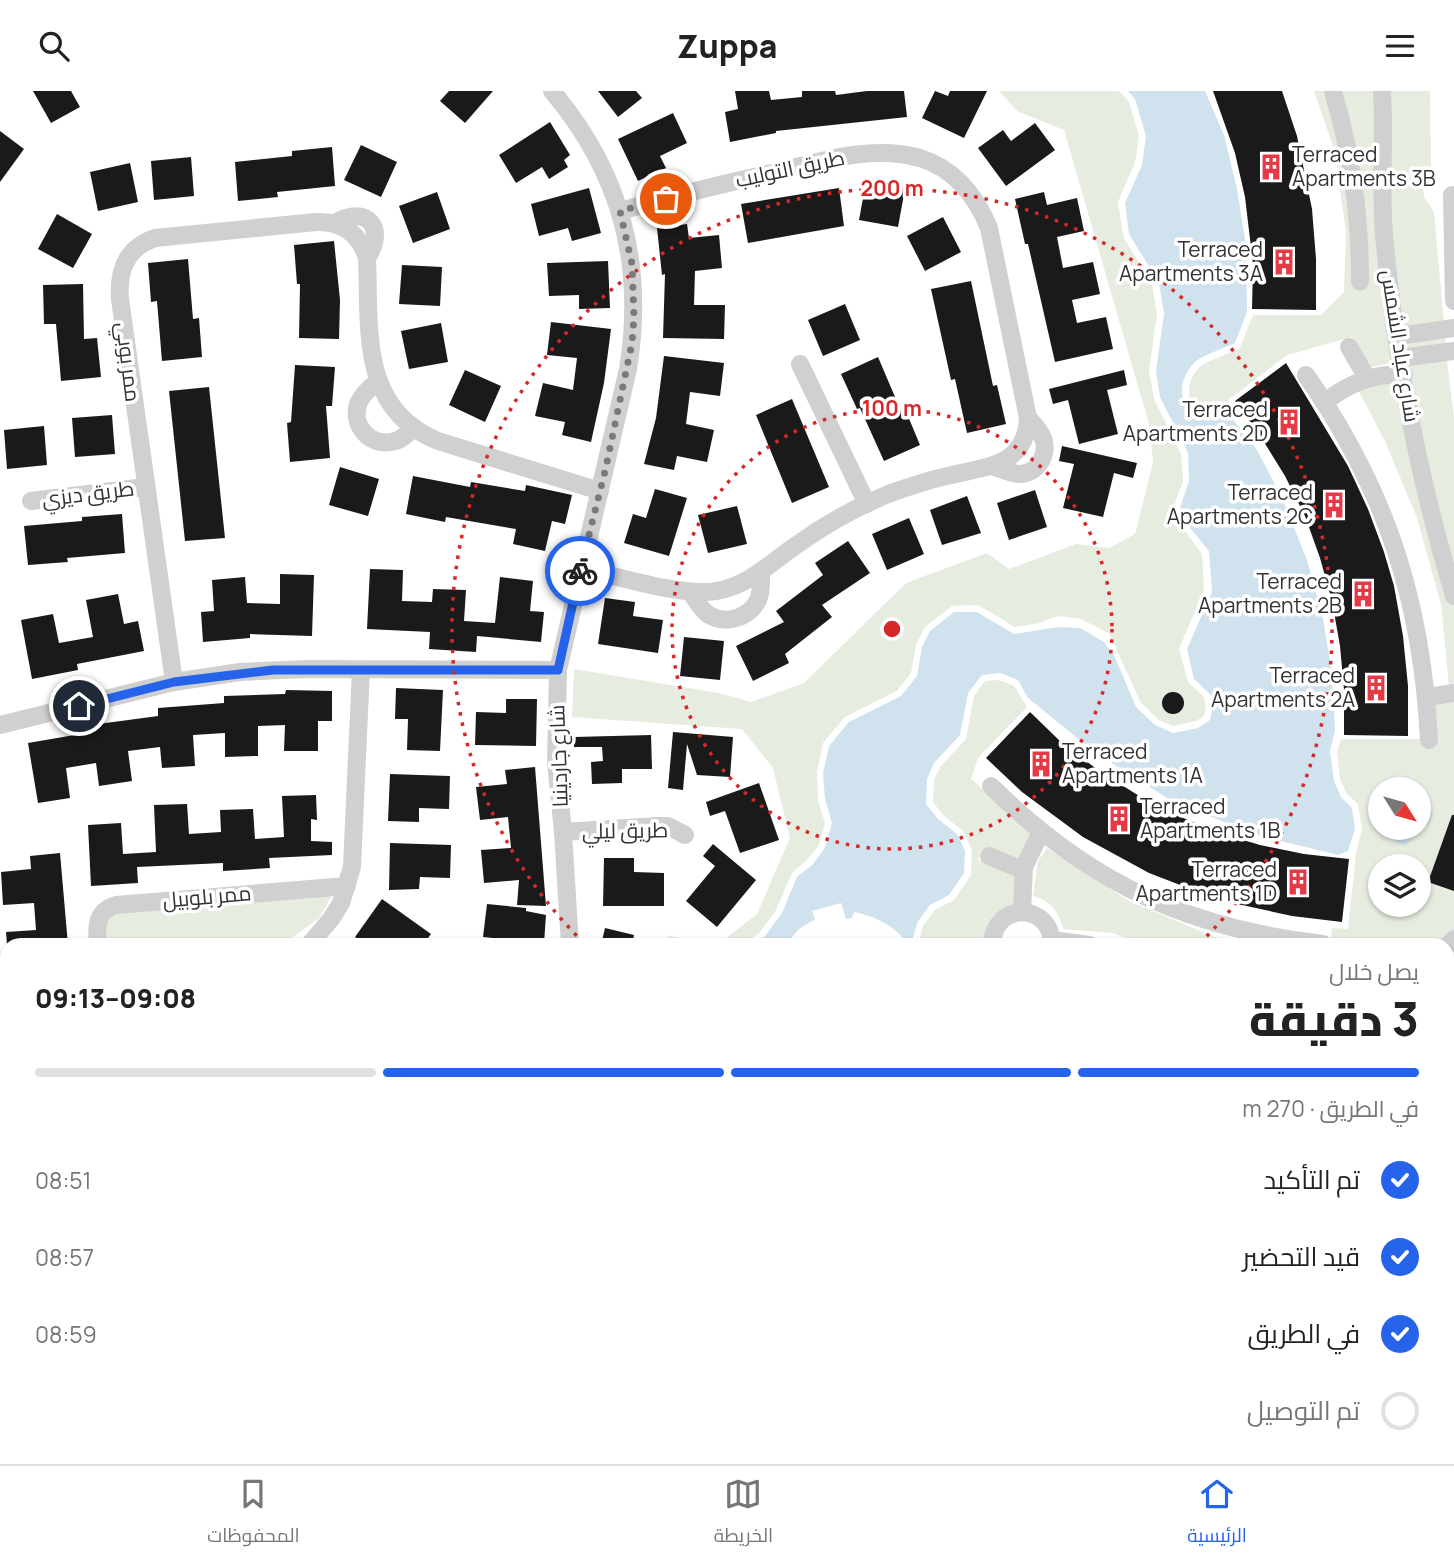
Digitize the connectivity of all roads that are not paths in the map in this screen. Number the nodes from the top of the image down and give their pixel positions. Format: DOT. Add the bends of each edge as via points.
graph roads {
  1 [pos="552,91"];
  2 [pos="1333,91"];
  3 [pos="1382,91"];
  4 [pos="1452,195"];
  5 [pos="620,211"];
  6 [pos="1360,282"];
  7 [pos="1453,282"];
  8 [pos="1454,328"];
  9 [pos="1398,335"];
  10 [pos="1349,347"];
  11 [pos="1454,351"];
  12 [pos="800,365"];
  13 [pos="1402,366"];
  14 [pos="1306,375"];
  15 [pos="1367,378"];
  16 [pos="377,381"];
  17 [pos="1325,402"];
  18 [pos="1028,418"];
  19 [pos="413,428"];
  20 [pos="992,466"];
  21 [pos="145,487"];
  22 [pos="600,491"];
  23 [pos="31,501"];
  24 [pos="867,504"];
  25 [pos="581,568"];
  26 [pos="761,572"];
  27 [pos="691,593"];
  28 [pos="1454,596"];
  29 [pos="361,670"];
  30 [pos="558,670"];
  31 [pos="174,682"];
  32 [pos="1454,693"];
  33 [pos="1427,697"];
  34 [pos="0,725"];
  35 [pos="1429,740"];
  36 [pos="991,786"];
  37 [pos="564,832"];
  38 [pos="685,835"];
  39 [pos="1045,835"];
  40 [pos="989,856"];
  41 [pos="1024,875"];
  42 [pos="347,886"];
  43 [pos="1022,912"];
  44 [pos="97,938"];
  45 [pos="315,938"];
  46 [pos="570,938"];
  47 [pos="993,938"];
  48 [pos="1051,938"];
  49 [pos="1266,938"];
  1 -- 5 [label="street, شارع جاردينيا" via="597,156"];
  2 -- 6 [label="street" via="1355,185"];
  3 -- 9 [label="street, شارع عباد الشمس" via="1383,222"];
  4 -- 7 [label="street"];
  5 -- 18 [label="street, طريق التوليب" via="856,155 901,155 940,167 971,192 989,228"];
  5 -- 22 [label="street, شارع جاردينيا" via="632,264 634,317 628,369"];
  8 -- 9 [label="street"];
  9 -- 13 [label="street, شارع عباد الشمس"];
  10 -- 15 [label="street"];
  11 -- 13 [label="street"];
  12 -- 24 [label="street"];
  13 -- 15 [label="street"];
  13 -- 28 [label="street, شارع عباد الشمس" via="1422,473"];
  14 -- 17 [label="street"];
  15 -- 17 [label="street"];
  16 -- 19 [label="street, ممر بوبي" via="392,408"];
  16 -- 19 [label="street" via="357,409 363,432 386,443"];
  16 -- 21 [label="street, ممر بوبي" via="367,258 376,241 366,218 353,215 335,223 155,238 128,255 120,276"];
  17 -- 33 [label="street" via="1369,481 1398,554 1413,608"];
  18 -- 20 [label="street, طريق التوليب" via="1019,449"];
  18 -- 20 [label="street, طريق التوليب" via="1043,437 1040,463 1017,474"];
  19 -- 22 [label="street, ممر بوبي" via="438,441"];
  20 -- 24 [label="street, طريق التوليب" via="912,486"];
  21 -- 23 [label="street, طريق ديزي"];
  21 -- 31 [label="street, ممر بوبي"];
  22 -- 25 [label="street, شارع جاردينيا"];
  24 -- 26 [label="street, طريق التوليب" via="801,541"];
  25 -- 27 [label="street, طريق التوليب"];
  25 -- 30 [label="street, شارع جاردينيا"];
  26 -- 27 [label="street, طريق التوليب" via="728,589"];
  26 -- 27 [label="street" via="758,600 732,620 710,615"];
  29 -- 30 [label="street"];
  29 -- 31 [label="street" via="273,670"];
  29 -- 42 [label="street" via="353,848"];
  30 -- 37 [label="street, شارع جاردينيا" via="556,762"];
  31 -- 34 [label="street"];
  32 -- 33 [label="street"];
  33 -- 35 [label="street"];
  36 -- 39 [label="street"];
  37 -- 38 [label="street, طريق ليلي" via="659,826"];
  37 -- 46 [label="street, شارع جاردينيا"];
  39 -- 41 [label="street"];
  39 -- 49 [label="street" via="1142,896 1210,923"];
  40 -- 41 [label="street"];
  41 -- 43 [label="street"];
  42 -- 44 [label="street, ممر بلوبيل" via="116,905 97,921"];
  42 -- 45 [label="street" via="331,919"];
  43 -- 47 [label="street" via="997,925"];
  43 -- 48 [label="street" via="1039,917"];
}
